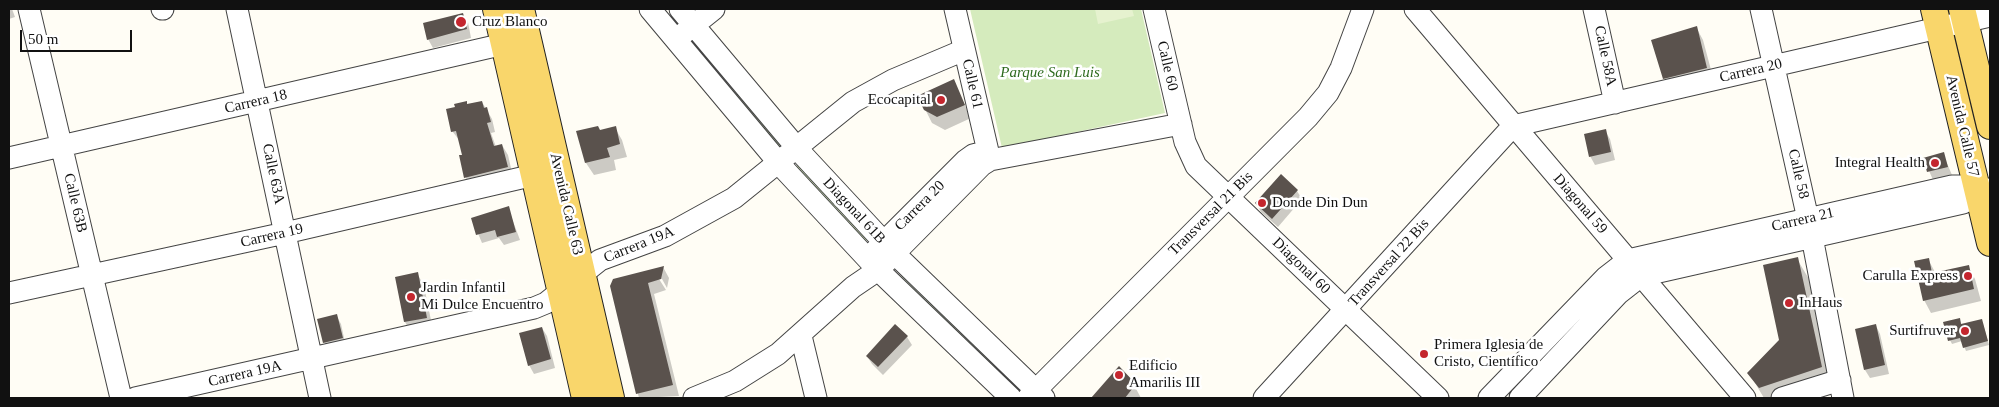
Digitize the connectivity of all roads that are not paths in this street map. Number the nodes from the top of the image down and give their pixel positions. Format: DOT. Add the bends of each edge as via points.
graph roads {
  1 [pos="29,9"];
  2 [pos="237,9"];
  3 [pos="496,9"];
  4 [pos="521,9"];
  5 [pos="650,9"];
  6 [pos="680,9"];
  7 [pos="714,9"];
  8 [pos="955,9"];
  9 [pos="1154,9"];
  10 [pos="1363,9"];
  11 [pos="1415,9"];
  12 [pos="1594,9"];
  13 [pos="1761,9"];
  14 [pos="1973,16"];
  15 [pos="1937,19"];
  16 [pos="694,26"];
  17 [pos="676,40"];
  18 [pos="504,44"];
  19 [pos="964,50"];
  20 [pos="1774,66"];
  21 [pos="257,102"];
  22 [pos="1615,103"];
  23 [pos="1181,124"];
  24 [pos="1513,126"];
  25 [pos="1990,126"];
  26 [pos="61,146"];
  27 [pos="796,147"];
  28 [pos="994,157"];
  29 [pos="9,158"];
  30 [pos="779,163"];
  31 [pos="534,175"];
  32 [pos="1984,190"];
  33 [pos="1228,196"];
  34 [pos="1810,228"];
  35 [pos="285,233"];
  36 [pos="1990,243"];
  37 [pos="889,248"];
  38 [pos="873,264"];
  39 [pos="1634,268"];
  40 [pos="582,273"];
  41 [pos="92,275"];
  42 [pos="560,291"];
  43 [pos="9,293"];
  44 [pos="1346,310"];
  45 [pos="802,343"];
  46 [pos="312,358"];
  47 [pos="1841,389"];
  48 [pos="1036,396"];
  49 [pos="121,398"];
  50 [pos="135,398"];
  51 [pos="320,398"];
  52 [pos="585,398"];
  53 [pos="611,398"];
  54 [pos="694,398"];
  55 [pos="816,398"];
  56 [pos="1011,398"];
  57 [pos="1264,398"];
  58 [pos="1438,398"];
  59 [pos="1489,398"];
  60 [pos="1520,398"];
  61 [pos="1745,398"];
  62 [pos="1782,398"];
  1 -- 26 [label="street, Calle 63B"];
  2 -- 21 [label="street, Calle 63A"];
  3 -- 18 [label="main road, Avenida Calle 63"];
  4 -- 40 [label="main road, Avenida Calle 63"];
  5 -- 17 [label="street, Diagonal 61B"];
  6 -- 16 [label="street, Diagonal 61B"];
  7 -- 16 [label="street"];
  8 -- 19 [label="street, Calle 61"];
  9 -- 23 [label="street, Calle 60"];
  10 -- 33 [label="street, Transversal 21 Bis" via="1328,93"];
  11 -- 24 [label="street, Diagonal 59"];
  12 -- 22 [label="street, Calle 58A"];
  13 -- 20 [label="street, Calle 58"];
  14 -- 15 [label="street, Carrera 20"];
  14 -- 25 [label="main road, Avenida Calle 57"];
  15 -- 20 [label="street, Carrera 20"];
  15 -- 32 [label="main road, Avenida Calle 57"];
  16 -- 17 [label="street"];
  16 -- 27 [label="street, Diagonal 61B"];
  17 -- 30 [label="street, Diagonal 61B"];
  18 -- 21 [label="street, Carrera 18"];
  18 -- 31 [label="main road, Avenida Calle 63"];
  19 -- 27 [label="street, Carrera 19A" via="893,80 853,102"];
  19 -- 28 [label="street, Calle 61"];
  20 -- 22 [label="street, Carrera 20"];
  20 -- 34 [label="street, Calle 58"];
  21 -- 26 [label="street, Carrera 18"];
  21 -- 35 [label="street, Calle 63A"];
  22 -- 24 [label="street, Carrera 20"];
  23 -- 28 [label="street, Carrera 20"];
  23 -- 33 [label="street, Diagonal 60" via="1191,159"];
  24 -- 39 [label="street, Diagonal 59"];
  24 -- 44 [label="street, Transversal 22 Bis"];
  26 -- 29 [label="street, Carrera 18"];
  26 -- 41 [label="street, Calle 63B"];
  27 -- 30 [label="street, Carrera 19A"];
  27 -- 37 [label="street, Diagonal 61B"];
  28 -- 37 [label="street, Carrera 20"];
  30 -- 38 [label="street, Diagonal 61B"];
  30 -- 40 [label="street, Carrera 19A" via="708,215 665,236 609,255"];
  31 -- 35 [label="street, Carrera 19"];
  31 -- 42 [label="main road, Avenida Calle 63"];
  32 -- 34 [label="street, Carrera 21" via="1952,186"];
  32 -- 36 [label="main road, Avenida Calle 57"];
  33 -- 44 [label="street, Diagonal 60"];
  33 -- 48 [label="street, Transversal 21 Bis"];
  34 -- 39 [label="street, Carrera 21"];
  34 -- 47 [label="street, Calle 58"];
  35 -- 41 [label="street, Carrera 19"];
  35 -- 46 [label="street, Calle 63A"];
  37 -- 38 [label="street, Carrera 20"];
  37 -- 48 [label="street, Diagonal 61B"];
  38 -- 45 [label="street, Carrera 20"];
  38 -- 56 [label="street, Diagonal 61B"];
  39 -- 59 [label="street" via="1606,277"];
  39 -- 60 [label="street" via="1618,294"];
  39 -- 61 [label="street, Diagonal 59"];
  40 -- 42 [label="street, Carrera 19A"];
  40 -- 53 [label="main road, Avenida Calle 63"];
  41 -- 43 [label="street, Carrera 19"];
  41 -- 49 [label="street, Calle 63B"];
  42 -- 46 [label="street, Carrera 19A" via="534,308"];
  42 -- 52 [label="main road, Avenida Calle 63"];
  44 -- 57 [label="street, Transversal 22 Bis"];
  44 -- 58 [label="street, Diagonal 60"];
  45 -- 54 [label="street, Carrera 20" via="756,370"];
  45 -- 55 [label="street"];
  46 -- 50 [label="street, Carrera 19A"];
  46 -- 51 [label="street, Calle 63A"];
  47 -- 62 [label="street"];
}
